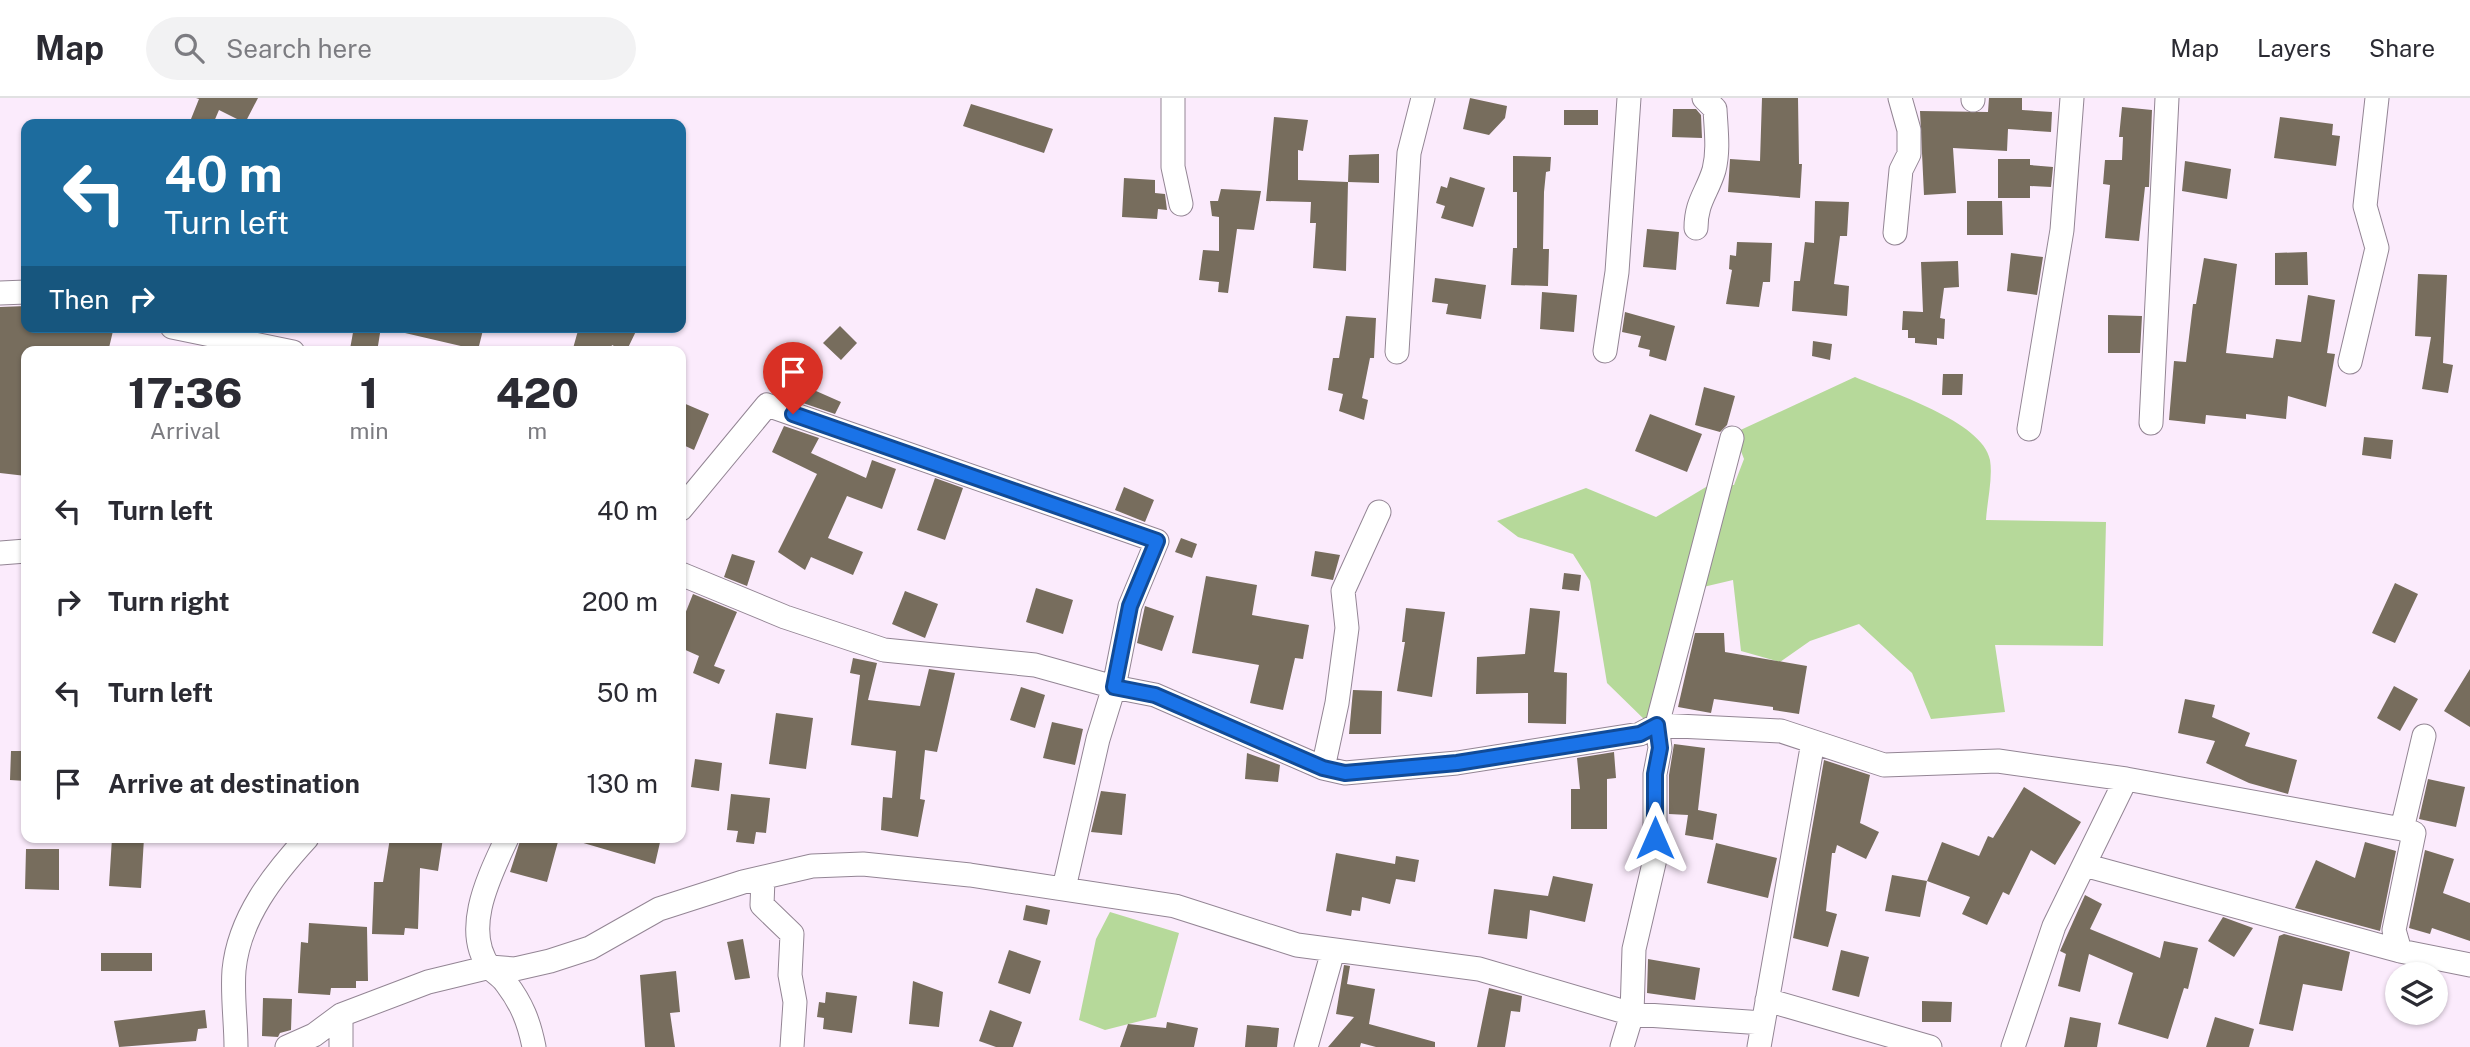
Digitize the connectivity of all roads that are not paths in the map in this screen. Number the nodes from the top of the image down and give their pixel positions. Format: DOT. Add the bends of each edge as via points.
graph roads {
  1 [pos="1174,98"];
  2 [pos="1423,98"];
  3 [pos="1629,98"];
  4 [pos="1704,98"];
  5 [pos="1900,98"];
  6 [pos="2071,98"];
  7 [pos="2167,98"];
  8 [pos="2378,98"];
  9 [pos="1181,204"];
  10 [pos="1696,228"];
  11 [pos="1895,233"];
  12 [pos="21,292"];
  13 [pos="0,293"];
  14 [pos="201,333"];
  15 [pos="264,346"];
  16 [pos="1605,351"];
  17 [pos="1397,352"];
  18 [pos="2350,362"];
  19 [pos="2151,423"];
  20 [pos="2028,429"];
  21 [pos="1732,438"];
  22 [pos="686,503"];
  23 [pos="1379,512"];
  24 [pos="21,551"];
  25 [pos="0,553"];
  26 [pos="686,576"];
  27 [pos="1114,687"];
  28 [pos="1657,725"];
  29 [pos="2424,736"];
  30 [pos="1813,742"];
  31 [pos="1323,768"];
  32 [pos="2126,779"];
  33 [pos="2402,829"];
  34 [pos="302,843"];
  35 [pos="505,843"];
  36 [pos="2084,865"];
  37 [pos="763,879"];
  38 [pos="1064,888"];
  39 [pos="1333,951"];
  40 [pos="2400,951"];
  41 [pos="2470,965"];
  42 [pos="490,967"];
  43 [pos="1767,1000"];
  44 [pos="1632,1014"];
  45 [pos="341,1015"];
  46 [pos="1763,1023"];
  47 [pos="236,1047"];
  48 [pos="287,1047"];
  49 [pos="341,1047"];
  50 [pos="534,1047"];
  51 [pos="792,1047"];
  52 [pos="1306,1047"];
  53 [pos="1622,1047"];
  54 [pos="1759,1047"];
  55 [pos="1930,1047"];
  56 [pos="2013,1047"];
  1 -- 9 [label="street" via="1173,167"];
  2 -- 17 [label="street" via="1409,153"];
  3 -- 16 [label="street" via="1617,272"];
  4 -- 10 [label="street" via="1715,109 1717,149 1713,173 1696,209"];
  5 -- 11 [label="street" via="1909,130 1909,154 1901,170"];
  6 -- 20 [label="street" via="2062,230"];
  7 -- 19 [label="street"];
  8 -- 18 [label="street" via="2365,206 2377,248"];
  12 -- 13 [label="street"];
  14 -- 15 [label="street"];
  21 -- 28 [label="street"];
  22 -- 27 [label="street" via="767,405 1157,541 1130,606"];
  23 -- 31 [label="street" via="1343,591 1347,628"];
  24 -- 25 [label="street"];
  26 -- 27 [label="street" via="785,617 884,650 1035,665"];
  27 -- 31 [label="street" via="1155,695"];
  27 -- 38 [label="street"];
  28 -- 30 [label="street" via="1781,731"];
  28 -- 31 [label="street" via="1640,734 1457,763 1345,773"];
  28 -- 44 [label="street" via="1660,748 1655,774 1654,859 1634,949"];
  29 -- 33 [label="street"];
  30 -- 32 [label="street" via="1884,765 1998,761"];
  30 -- 43 [label="street"];
  32 -- 33 [label="street"];
  32 -- 36 [label="street"];
  33 -- 40 [label="street" via="2413,833 2393,930"];
  34 -- 47 [label="street" via="271,878 243,932 234,970"];
  35 -- 42 [label="street" via="481,903 480,943"];
  36 -- 40 [label="street"];
  36 -- 56 [label="street" via="2054,926"];
  37 -- 38 [label="street" via="812,866 863,864"];
  37 -- 42 [label="street" via="659,909 590,948 550,961 515,969"];
  37 -- 51 [label="street" via="762,905 792,934"];
  38 -- 39 [label="street" via="1175,906 1297,945"];
  39 -- 44 [label="street" via="1479,969"];
  39 -- 52 [label="street"];
  40 -- 41 [label="street"];
  42 -- 45 [label="street" via="428,982"];
  42 -- 50 [label="street" via="529,1018"];
  43 -- 46 [label="street"];
  43 -- 55 [label="street"];
  44 -- 46 [label="street"];
  44 -- 53 [label="street"];
  45 -- 48 [label="street"];
  45 -- 49 [label="street"];
  46 -- 54 [label="street"];
}
